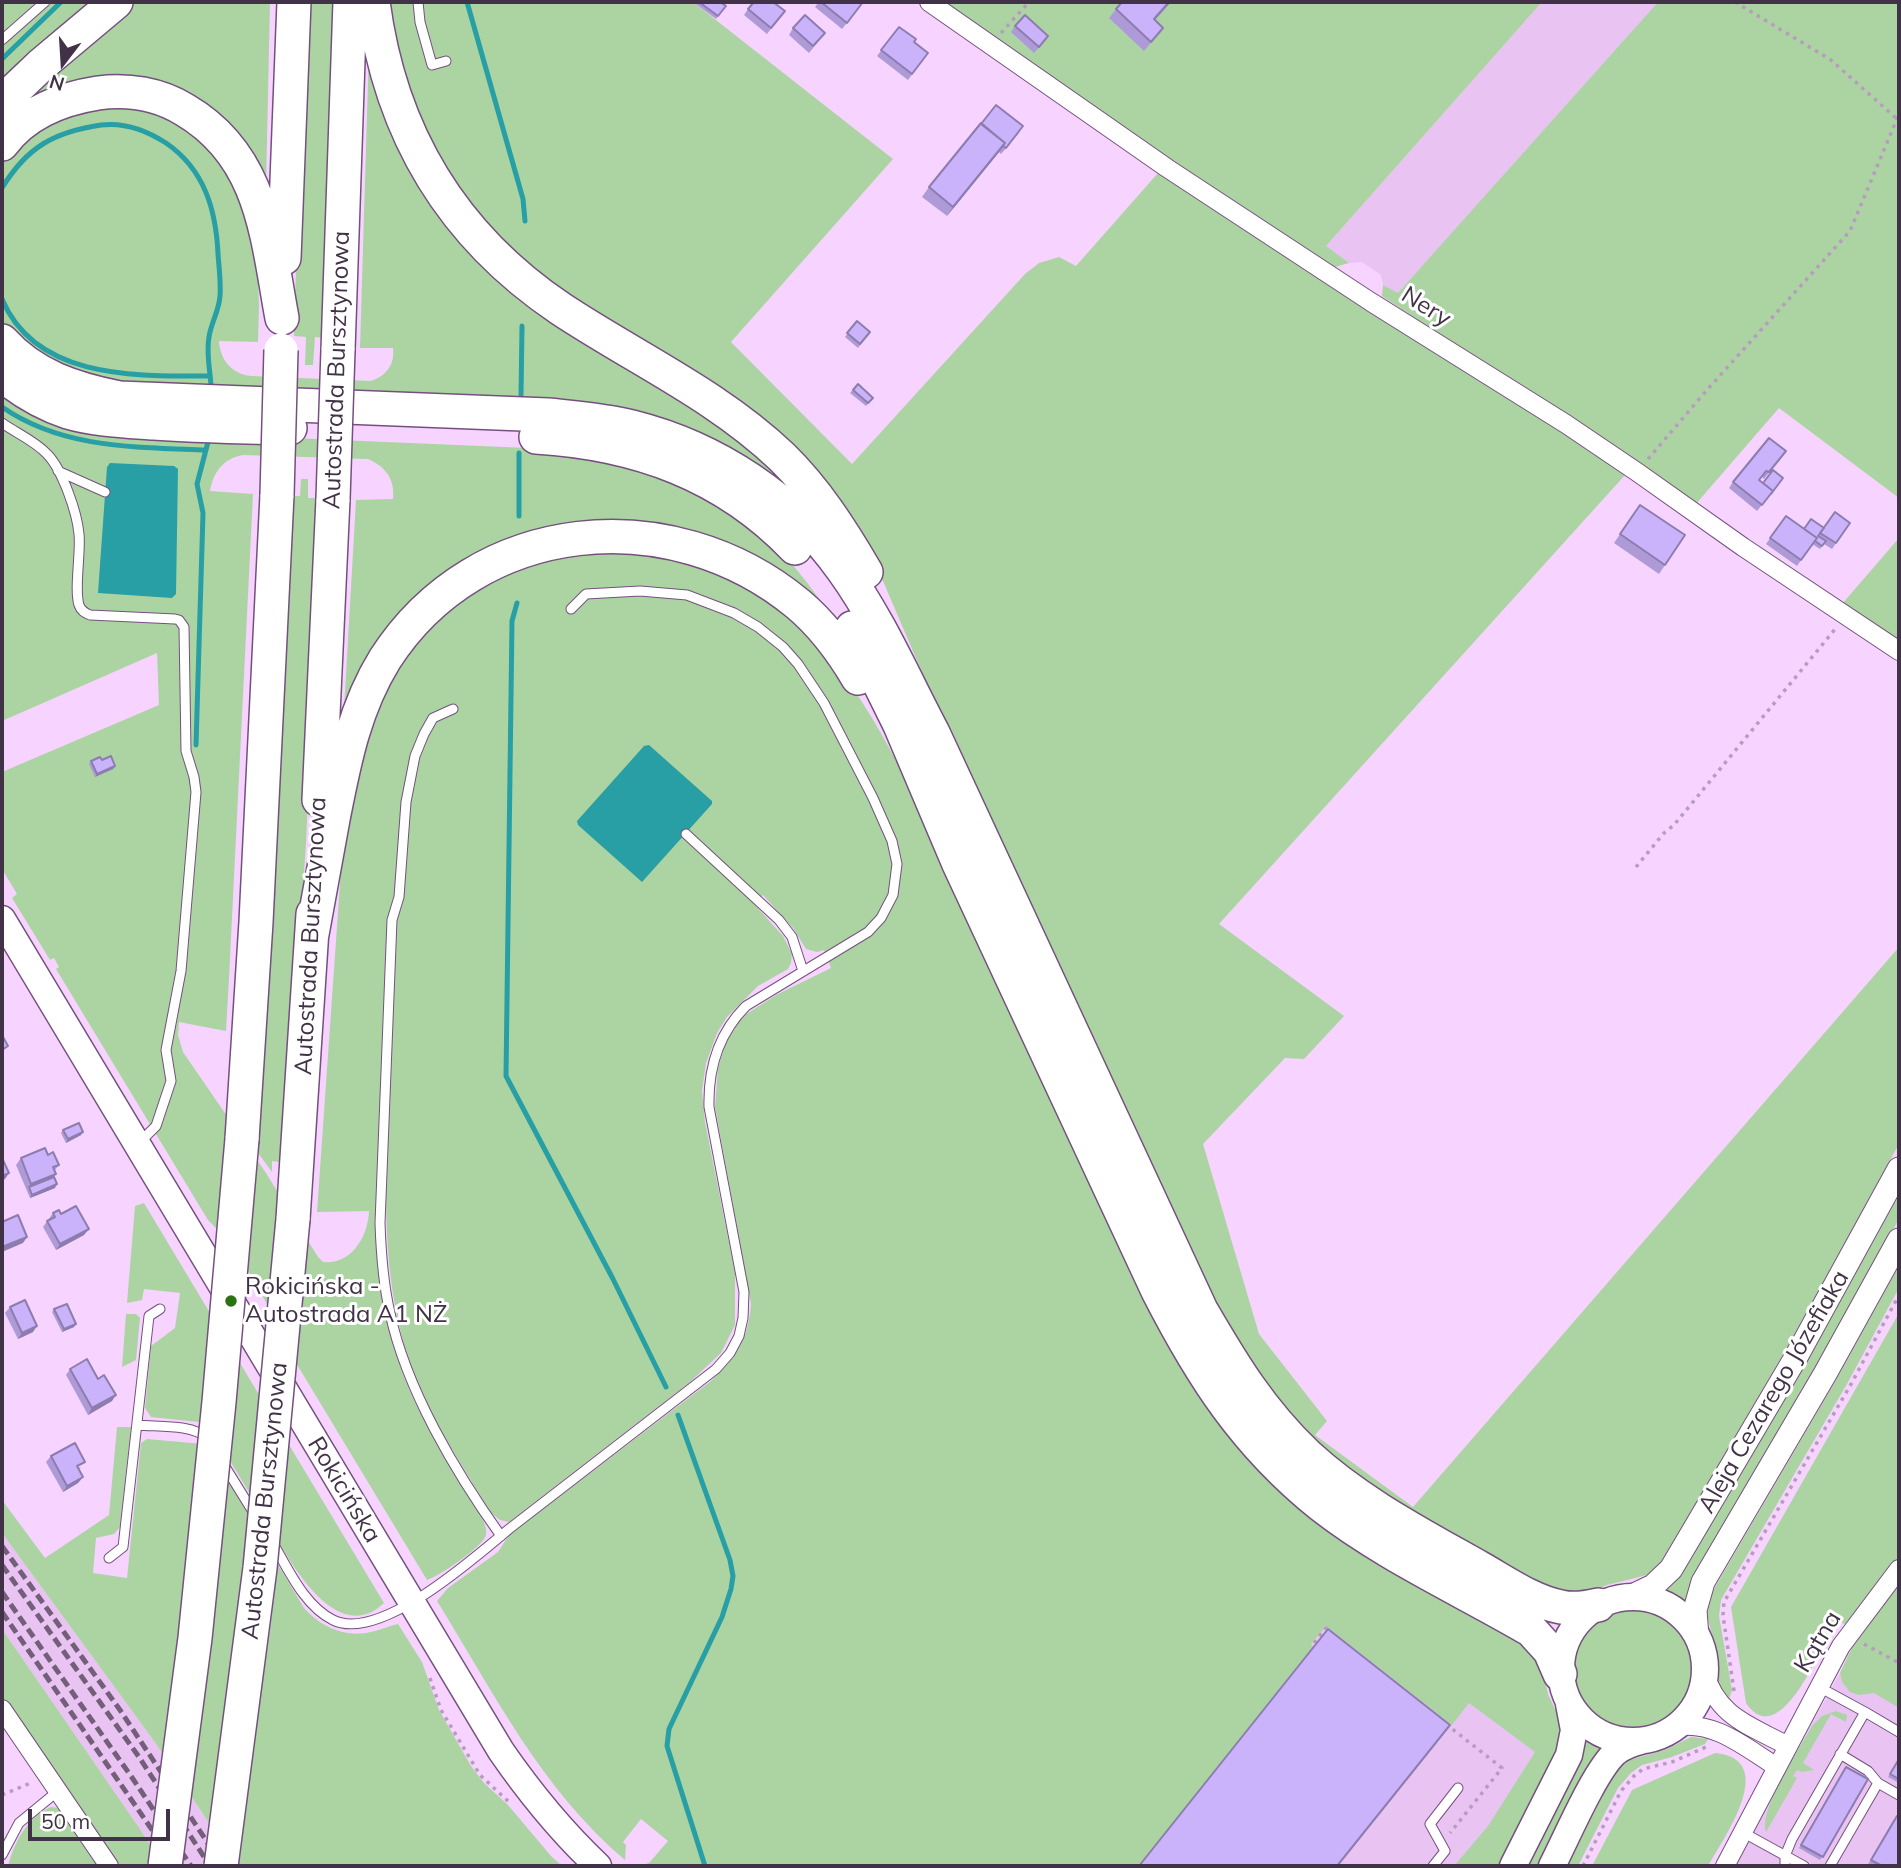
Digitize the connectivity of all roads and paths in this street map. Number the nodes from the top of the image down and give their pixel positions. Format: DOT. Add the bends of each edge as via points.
graph roads {
  1 [pos="45,2"];
  2 [pos="116,2"];
  3 [pos="294,2"];
  4 [pos="350,2"];
  5 [pos="373,2"];
  6 [pos="418,2"];
  7 [pos="929,2"];
  8 [pos="1029,2"];
  9 [pos="1735,2"];
  10 [pos="2,40"];
  11 [pos="990,45"];
  12 [pos="446,61"];
  13 [pos="2,102"];
  14 [pos="1898,117"];
  15 [pos="2,144"];
  16 [pos="282,334"];
  17 [pos="2,341"];
  18 [pos="2,376"];
  19 [pos="2,423"];
  20 [pos="58,471"];
  21 [pos="1637,472"];
  22 [pos="105,492"];
  23 [pos="571,608"];
  24 [pos="1847,615"];
  25 [pos="1899,652"];
  26 [pos="453,709"];
  27 [pos="933,733"];
  28 [pos="686,834"];
  29 [pos="959,864"];
  30 [pos="1636,867"];
  31 [pos="2,919"];
  32 [pos="312,934"];
  33 [pos="803,971"];
  34 [pos="137,1145"];
  35 [pos="1899,1169"];
  36 [pos="1899,1240"];
  37 [pos="1899,1295"];
  38 [pos="160,1309"];
  39 [pos="138,1425"];
  40 [pos="501,1536"];
  41 [pos="109,1558"];
  42 [pos="1899,1569"];
  43 [pos="1630,1597"];
  44 [pos="412,1602"];
  45 [pos="1598,1605"];
  46 [pos="1848,1634"];
  47 [pos="1336,1636"];
  48 [pos="1698,1637"];
  49 [pos="1314,1643"];
  50 [pos="1899,1663"];
  51 [pos="1704,1671"];
  52 [pos="1819,1687"];
  53 [pos="1565,1689"];
  54 [pos="1735,1695"];
  55 [pos="2,1709"];
  56 [pos="1864,1712"];
  57 [pos="1440,1719"];
  58 [pos="1675,1727"];
  59 [pos="1899,1732"];
  60 [pos="1643,1741"];
  61 [pos="1709,1745"];
  62 [pos="1788,1746"];
  63 [pos="1840,1754"];
  64 [pos="1777,1767"];
  65 [pos="1878,1783"];
  66 [pos="53,1784"];
  67 [pos="1458,1788"];
  68 [pos="2,1795"];
  69 [pos="1899,1795"];
  70 [pos="1744,1833"];
  71 [pos="1441,1844"];
  72 [pos="2,1855"];
  73 [pos="1785,1861"];
  74 [pos="108,1866"];
  75 [pos="165,1866"];
  76 [pos="221,1866"];
  77 [pos="598,1866"];
  78 [pos="1433,1866"];
  79 [pos="1513,1866"];
  80 [pos="1552,1866"];
  81 [pos="1583,1866"];
  82 [pos="1725,1866"];
  83 [pos="1804,1866"];
  84 [pos="1830,1866"];
  1 -- 10 [label="lane"];
  2 -- 13 [label="highway"];
  3 -- 16 [label="highway"];
  4 -- 32 [label="highway, Autostrada Bursztynowa, bridge"];
  5 -- 27 [label="highway" via="383,62 398,110 424,164 451,204 487,246 535,290 700,394 783,458 838,524 869,579 894,626"];
  6 -- 12 [label="lane" via="432,65"];
  7 -- 11 [label="street, Nery"];
  8 -- 11 [label="path"];
  9 -- 14 [label="path" via="1831,60"];
  11 -- 21 [label="street, Nery" via="1178,176"];
  14 -- 21 [label="path" via="1850,231"];
  15 -- 16 [label="highway" via="42,110 80,96 149,95 188,112 220,137 249,178 265,225"];
  16 -- 75 [label="highway, bridge" via="258,894 242,1139 195,1637"];
  17 -- 27 [label="highway" via="54,380 119,398 548,415 633,427 681,443 758,485 823,545 862,600"];
  18 -- 29 [label="highway" via="47,404 98,418 569,439 635,452 685,469 767,521 812,566 868,658"];
  19 -- 20 [label="lane" via="41,449"];
  20 -- 22 [label="lane"];
  20 -- 34 [label="lane" via="77,518 80,608 90,615 175,619 184,627 186,751 196,792 181,971 166,1050 171,1081 156,1126"];
  21 -- 24 [label="street, Nery"];
  23 -- 33 [label="lane" via="586,594 662,591 699,598 767,634 816,689 888,830 897,873 887,908 868,932"];
  24 -- 25 [label="street, Nery"];
  24 -- 30 [label="path"];
  26 -- 40 [label="lane" via="433,718 424,733 406,802 401,887 392,920 381,1253 390,1312 412,1380 430,1421"];
  27 -- 45 [label="highway" via="1201,1310 1263,1407 1308,1455 1407,1527 1548,1603 1572,1609"];
  28 -- 33 [label="lane" via="779,920 792,937"];
  29 -- 32 [label="highway" via="868,693 828,635 799,606 743,567 694,548 649,538 594,536 537,546 474,574 436,600 391,651 369,689 342,767"];
  29 -- 53 [label="highway" via="1158,1290 1190,1354 1232,1415 1322,1506 1382,1546 1531,1630 1550,1651"];
  31 -- 34 [label="main road, Rokicińska"];
  32 -- 76 [label="highway, Autostrada Bursztynowa, bridge" via="293,1219 260,1569"];
  33 -- 40 [label="lane" via="733,1018 711,1071 710,1118 744,1292 743,1318 734,1345 704,1379"];
  34 -- 44 [label="main road, Rokicińska"];
  35 -- 43 [label="street, Aleja Cezarego Józefiaka" via="1676,1561 1660,1582"];
  36 -- 48 [label="street, Aleja Cezarego Józefiaka" via="1703,1582 1695,1610"];
  37 -- 54 [label="path" via="1724,1602"];
  38 -- 39 [label="lane" via="149,1316"];
  39 -- 41 [label="lane" via="122,1547"];
  39 -- 44 [label="lane" via="188,1430 207,1437 302,1591 332,1620 366,1622"];
  40 -- 44 [label="lane"];
  42 -- 46 [label="street, Kątna"];
  43 -- 45 [label="main road"];
  43 -- 48 [label="main road" via="1669,1606"];
  44 -- 77 [label="main road, Rokicińska" via="528,1791"];
  45 -- 53 [label="main road" via="1577,1622 1564,1643"];
  46 -- 50 [label="path"];
  46 -- 52 [label="street, Kątna"];
  47 -- 49 [label="path" via="1326,1628"];
  48 -- 51 [label="main road"];
  51 -- 58 [label="main road" via="1699,1697"];
  51 -- 62 [label="street" via="1724,1709"];
  52 -- 56 [label="lane"];
  52 -- 62 [label="street, Kątna"];
  53 -- 60 [label="main road" via="1583,1721 1605,1736"];
  53 -- 79 [label="main road" via="1574,1730 1571,1749"];
  55 -- 66 [label="street"];
  56 -- 59 [label="lane"];
  56 -- 63 [label="lane"];
  57 -- 71 [label="path" via="1502,1768"];
  58 -- 60 [label="main road"];
  58 -- 64 [label="street" via="1706,1726"];
  60 -- 80 [label="main road" via="1616,1752 1603,1768"];
  61 -- 81 [label="path" via="1634,1776 1621,1791"];
  62 -- 64 [label="street, Kątna"];
  63 -- 65 [label="lane" via="1868,1770"];
  63 -- 73 [label="lane" via="1792,1839"];
  64 -- 70 [label="street, Kątna"];
  65 -- 69 [label="lane"];
  65 -- 84 [label="lane"];
  66 -- 68 [label="path"];
  66 -- 72 [label="lane" via="12,1832"];
  66 -- 74 [label="street"];
  67 -- 71 [label="lane" via="1430,1824"];
  70 -- 73 [label="lane"];
  70 -- 82 [label="street, Kątna"];
  71 -- 78 [label="lane" via="1445,1851"];
  73 -- 83 [label="lane"];
}
